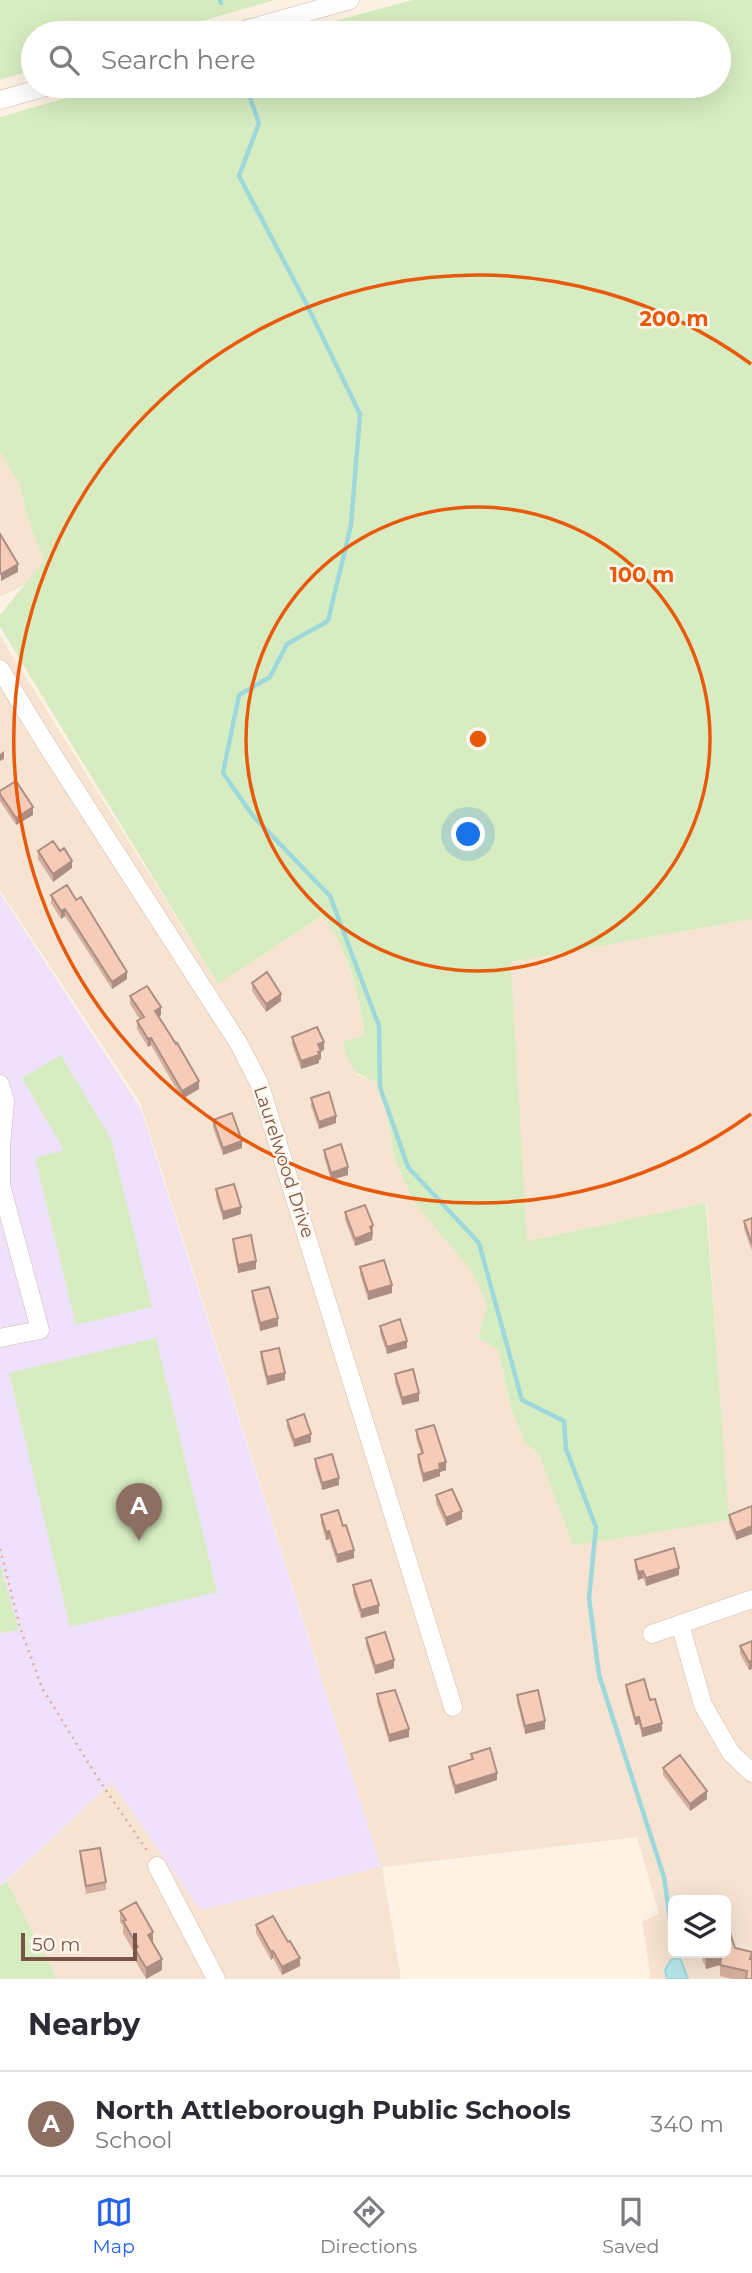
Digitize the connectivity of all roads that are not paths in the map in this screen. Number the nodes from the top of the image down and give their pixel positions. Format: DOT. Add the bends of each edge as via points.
graph roads {
  1 [pos="350,0"];
  2 [pos="276,21"];
  3 [pos="21,94"];
  4 [pos="0,100"];
  5 [pos="0,669"];
  6 [pos="0,1084"];
  7 [pos="2,1117"];
  8 [pos="0,1338"];
  9 [pos="752,1599"];
  10 [pos="680,1624"];
  11 [pos="652,1634"];
  12 [pos="453,1707"];
  13 [pos="752,1773"];
  14 [pos="157,1866"];
  15 [pos="216,1979"];
  1 -- 2 [label="street"];
  3 -- 4 [label="street"];
  5 -- 12 [label="street, Laurelwood Drive" via="239,1044 259,1083"];
  6 -- 7 [label="street" via="5,1101"];
  7 -- 8 [label="street" via="1,1185 40,1329"];
  9 -- 10 [label="street"];
  10 -- 11 [label="street"];
  10 -- 13 [label="street" via="703,1705 731,1753"];
  14 -- 15 [label="street"];
}
